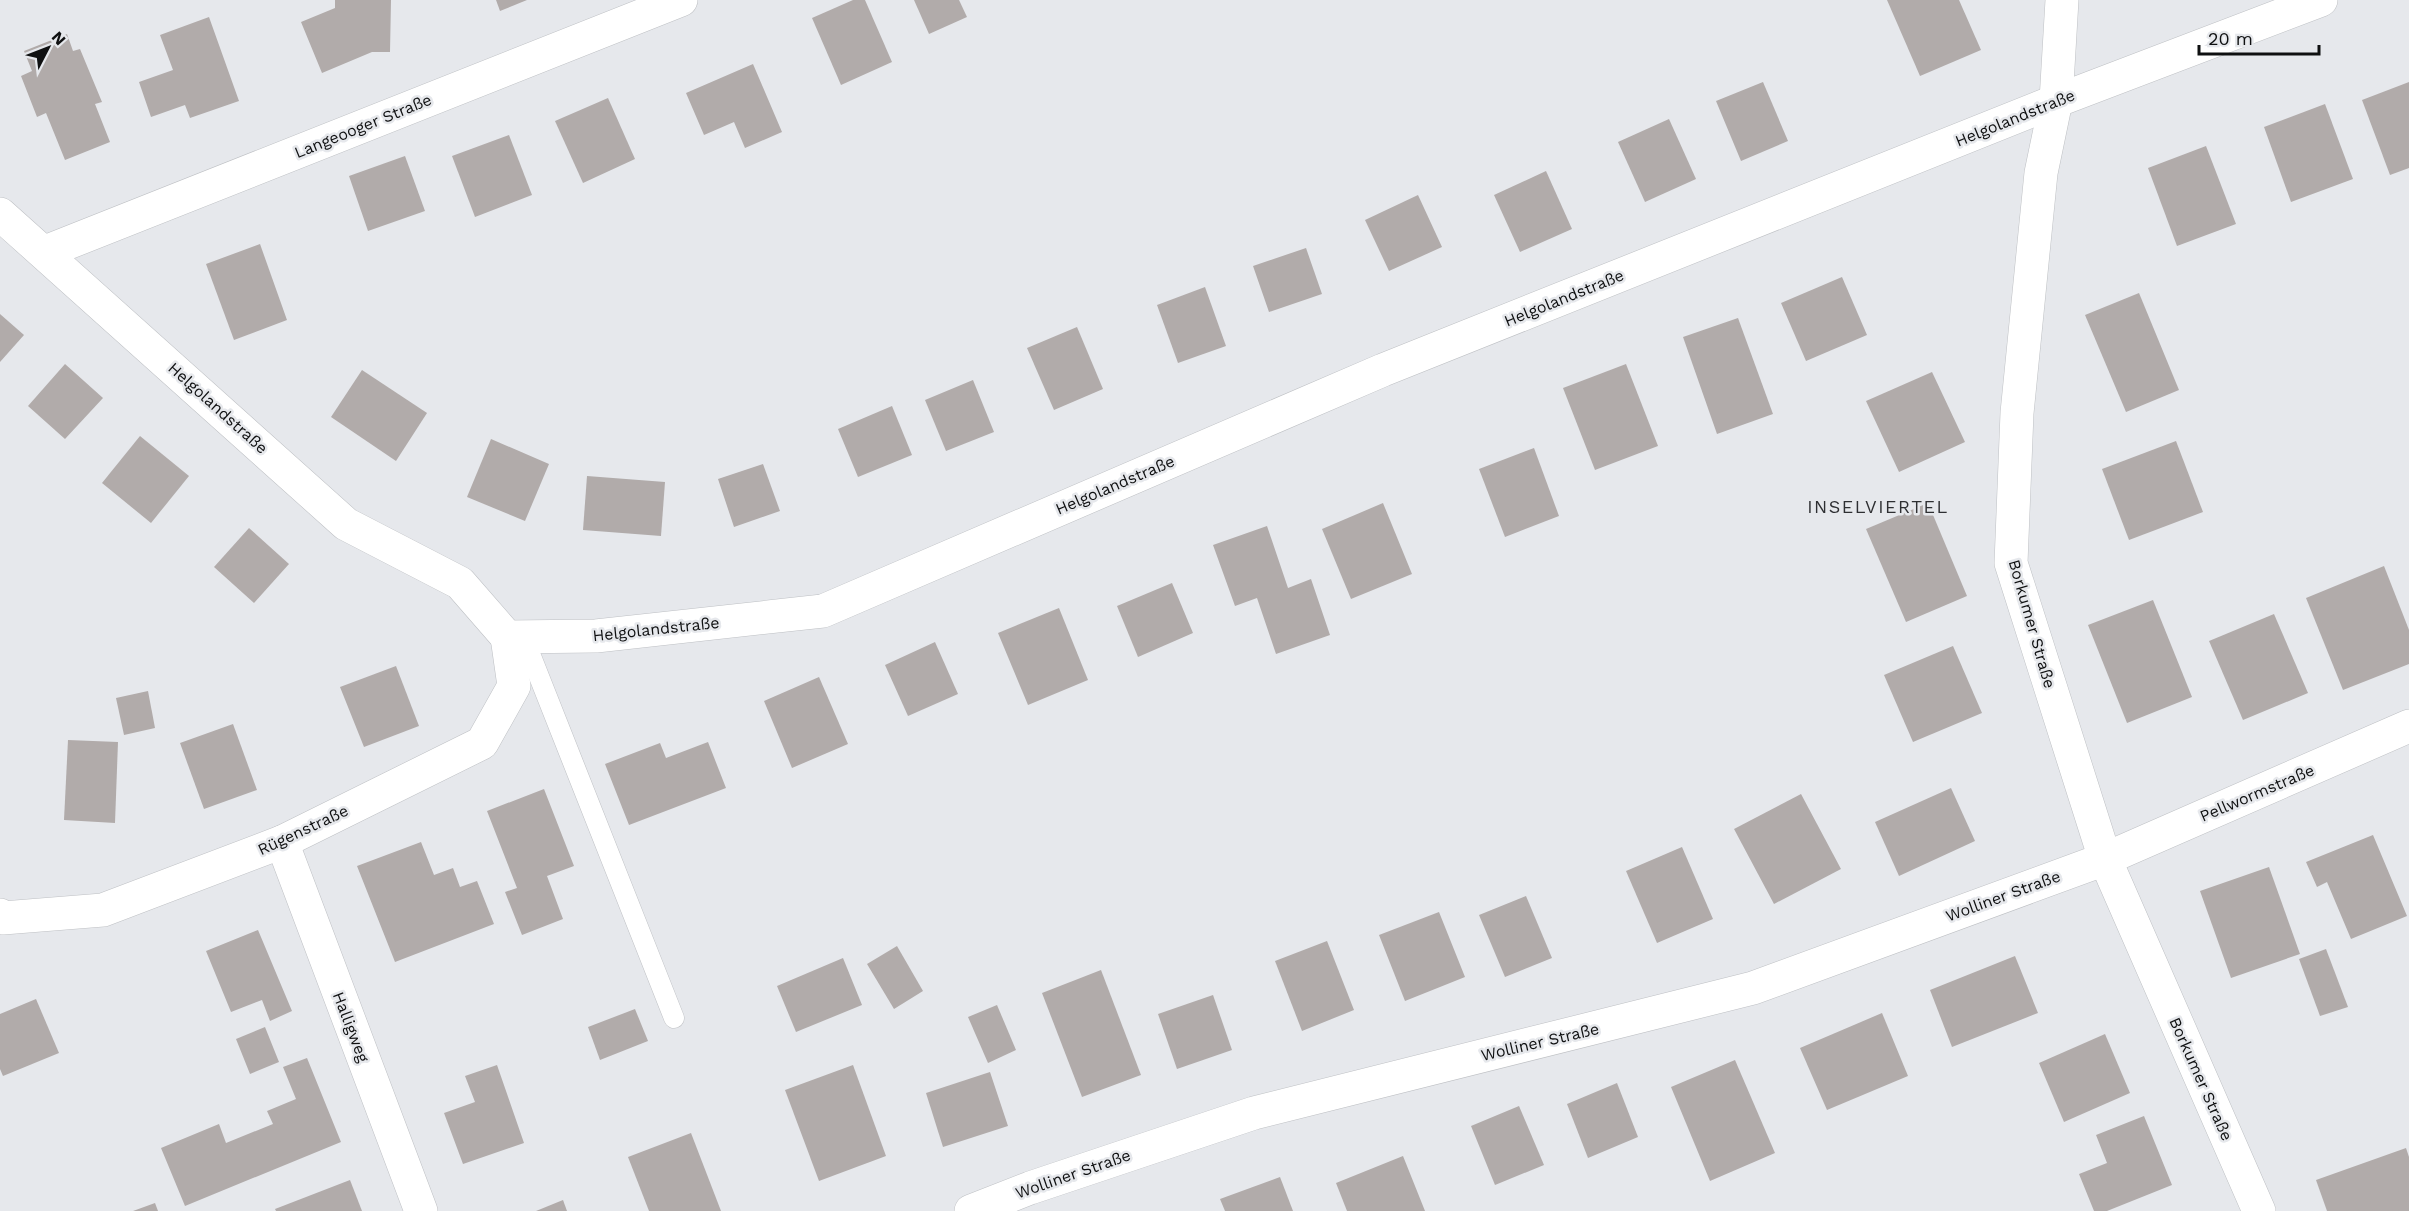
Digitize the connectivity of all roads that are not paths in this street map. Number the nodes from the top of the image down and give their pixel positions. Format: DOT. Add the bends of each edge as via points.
graph roads {
  1 [pos="681,0"];
  2 [pos="2062,0"];
  3 [pos="2321,0"];
  4 [pos="2056,101"];
  5 [pos="0,214"];
  6 [pos="45,252"];
  7 [pos="515,636"];
  8 [pos="2409,726"];
  9 [pos="282,842"];
  10 [pos="2105,859"];
  11 [pos="1,919"];
  12 [pos="674,1018"];
  13 [pos="981,1209"];
  14 [pos="421,1211"];
  15 [pos="2259,1211"];
  1 -- 6 [label="street, Langeooger Straße"];
  2 -- 4 [label="street, Borkumer Straße"];
  3 -- 4 [label="street, Helgolandstraße"];
  4 -- 7 [label="street, Helgolandstraße" via="1383,370 823,611 596,636"];
  4 -- 10 [label="street, Borkumer Straße" via="2041,173 2018,401 2011,563"];
  5 -- 6 [label="street, Helgolandstraße"];
  6 -- 7 [label="street, Helgolandstraße" via="346,524 460,583"];
  7 -- 9 [label="street, Rügenstraße" via="514,686 482,743"];
  7 -- 12 [label="lane"];
  8 -- 10 [label="street, Pellwormstraße"];
  9 -- 11 [label="street, Rügenstraße" via="103,910"];
  9 -- 14 [label="street, Halligweg"];
  10 -- 13 [label="street, Wolliner Straße" via="1753,988 1254,1113"];
  10 -- 15 [label="street, Borkumer Straße"];
}
